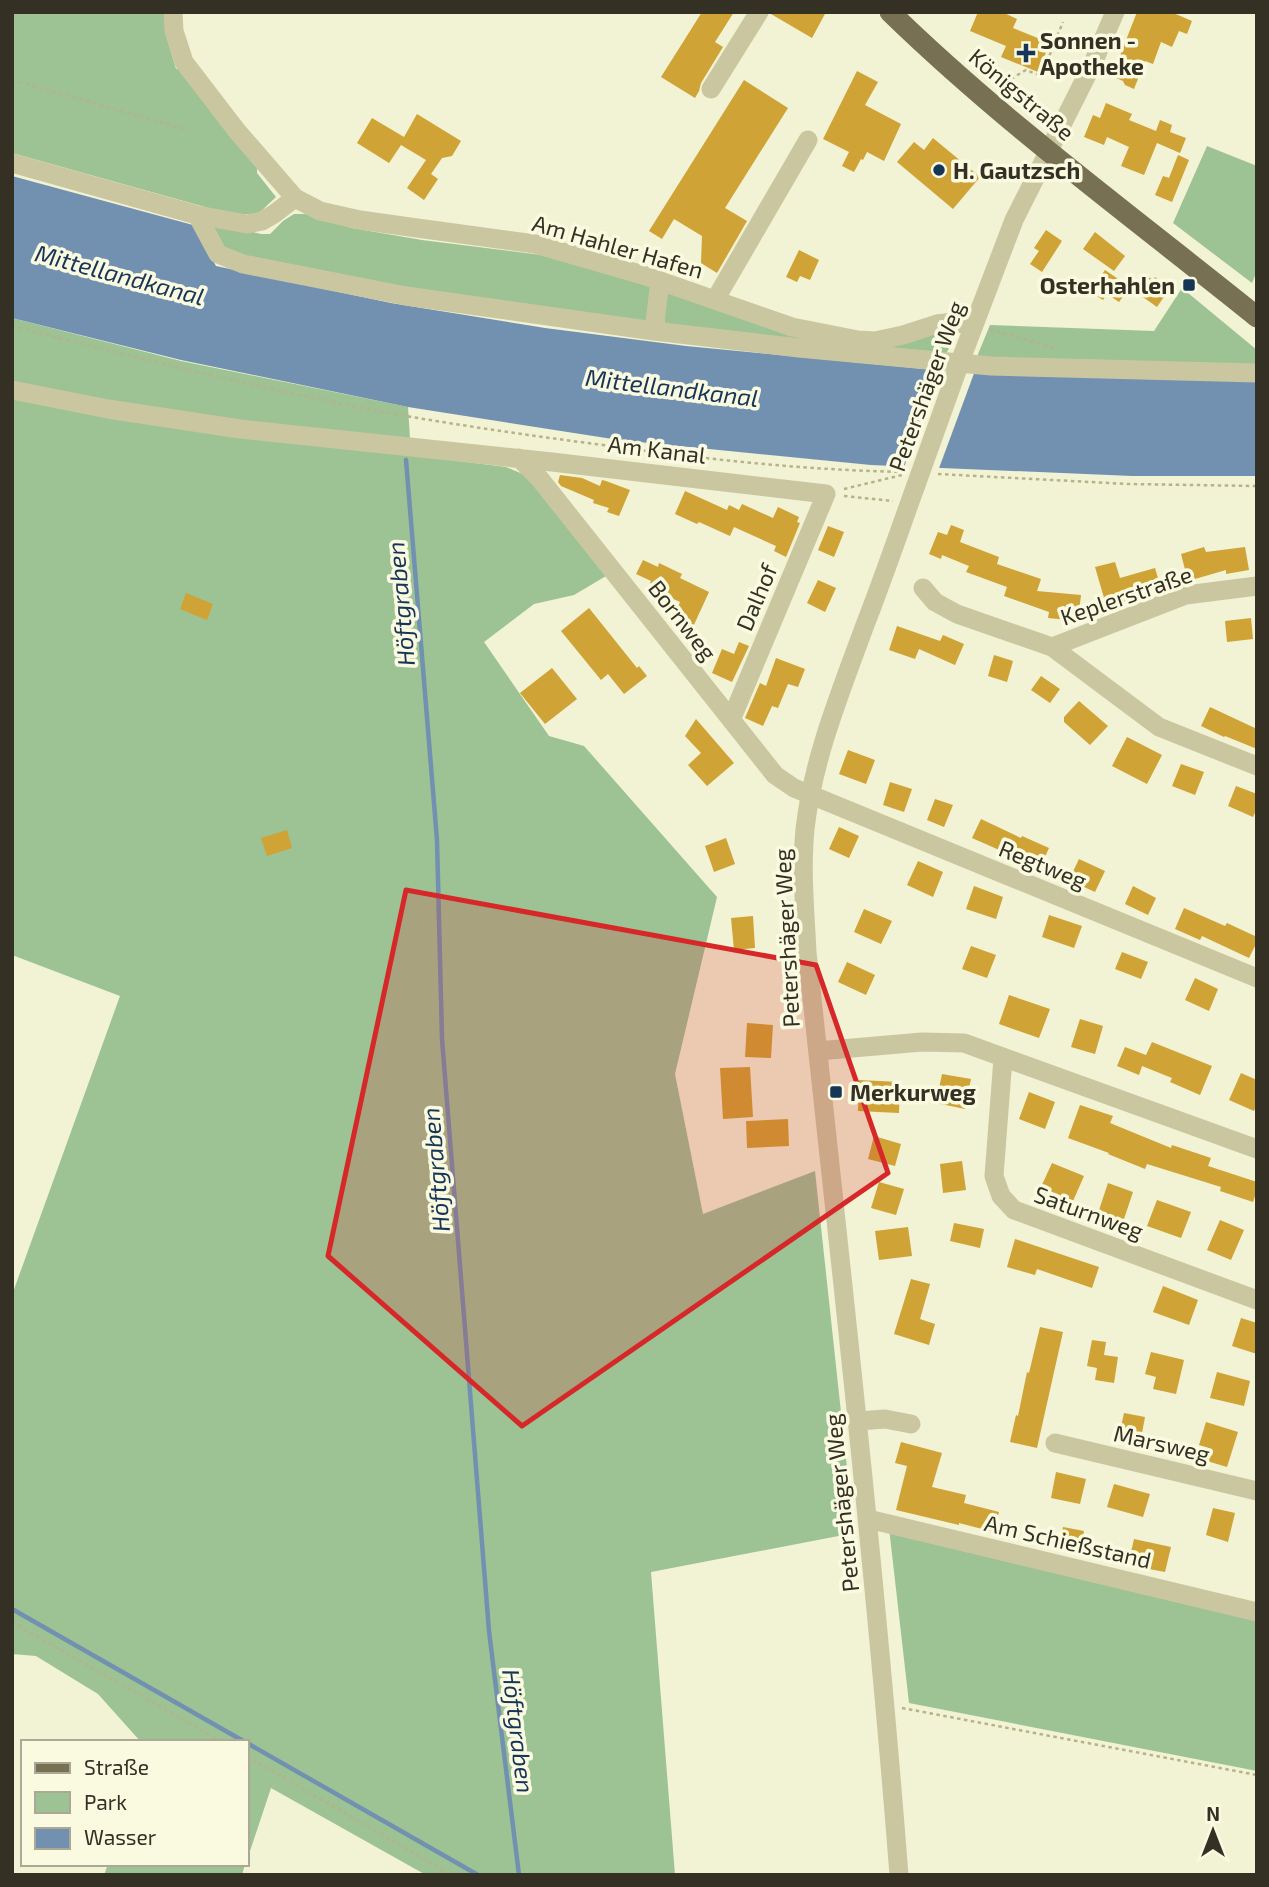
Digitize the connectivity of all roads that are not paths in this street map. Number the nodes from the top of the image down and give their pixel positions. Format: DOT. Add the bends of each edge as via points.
graph roads {
  1 [pos="173,12"];
  2 [pos="759,12"];
  3 [pos="890,12"];
  4 [pos="1115,12"];
  5 [pos="711,89"];
  6 [pos="808,140"];
  7 [pos="1048,150"];
  8 [pos="12,163"];
  9 [pos="295,198"];
  10 [pos="197,215"];
  11 [pos="660,281"];
  12 [pos="715,300"];
  13 [pos="1257,317"];
  14 [pos="973,326"];
  15 [pos="654,331"];
  16 [pos="1257,373"];
  17 [pos="12,390"];
  18 [pos="519,458"];
  19 [pos="552,462"];
  20 [pos="540,479"];
  21 [pos="835,495"];
  22 [pos="1257,586"];
  23 [pos="923,589"];
  24 [pos="1052,647"];
  25 [pos="731,720"];
  26 [pos="1257,766"];
  27 [pos="811,794"];
  28 [pos="1257,978"];
  29 [pos="818,1051"];
  30 [pos="1003,1058"];
  31 [pos="1257,1149"];
  32 [pos="1257,1300"];
  33 [pos="858,1421"];
  34 [pos="911,1424"];
  35 [pos="1055,1443"];
  36 [pos="1257,1491"];
  37 [pos="868,1518"];
  38 [pos="1257,1612"];
  39 [pos="900,1875"];
  1 -- 9 [label="street, Am Hahler Hafen" via="184,62"];
  2 -- 5 [label="street"];
  3 -- 7 [label="main road, Königstraße"];
  4 -- 7 [label="street, Petershäger Weg"];
  6 -- 12 [label="street"];
  7 -- 13 [label="main road, Königstraße"];
  7 -- 14 [label="street, Petershäger Weg" via="1014,220"];
  8 -- 10 [label="street"];
  9 -- 10 [label="street" via="262,221 247,224"];
  9 -- 11 [label="street, Am Hahler Hafen" via="320,211 360,219 535,244"];
  10 -- 15 [label="street" via="218,254 243,264 406,296"];
  11 -- 12 [label="street, Am Hahler Hafen"];
  11 -- 15 [label="street"];
  12 -- 14 [label="street, Am Hahler Hafen" via="792,327 858,340 875,341 937,324"];
  14 -- 27 [label="street, Petershäger Weg, bridge" via="836,704"];
  15 -- 16 [label="street" via="991,366"];
  17 -- 18 [label="street, Am Kanal" via="240,429"];
  18 -- 19 [label="street, Am Kanal"];
  18 -- 20 [label="street, Bornweg"];
  19 -- 20 [label="street"];
  19 -- 21 [label="street, Am Kanal"];
  20 -- 25 [label="street, Bornweg"];
  21 -- 25 [label="street, Dalhof"];
  22 -- 24 [label="street, Keplerstraße" via="1186,596"];
  23 -- 24 [label="street" via="957,614"];
  24 -- 26 [label="street" via="1159,727"];
  25 -- 27 [label="street, Bornweg" via="775,775"];
  27 -- 28 [label="street, Regtweg"];
  27 -- 29 [label="street, Petershäger Weg" via="803,874"];
  29 -- 30 [label="street" via="964,1043"];
  29 -- 33 [label="street, Petershäger Weg"];
  30 -- 31 [label="street"];
  30 -- 32 [label="street, Saturnweg" via="994,1176 1001,1196 1014,1210"];
  33 -- 34 [label="street" via="885,1419"];
  33 -- 37 [label="street, Petershäger Weg"];
  35 -- 36 [label="street, Marsweg"];
  37 -- 38 [label="street, Am Schießstand"];
  37 -- 39 [label="street, Petershäger Weg"];
}
